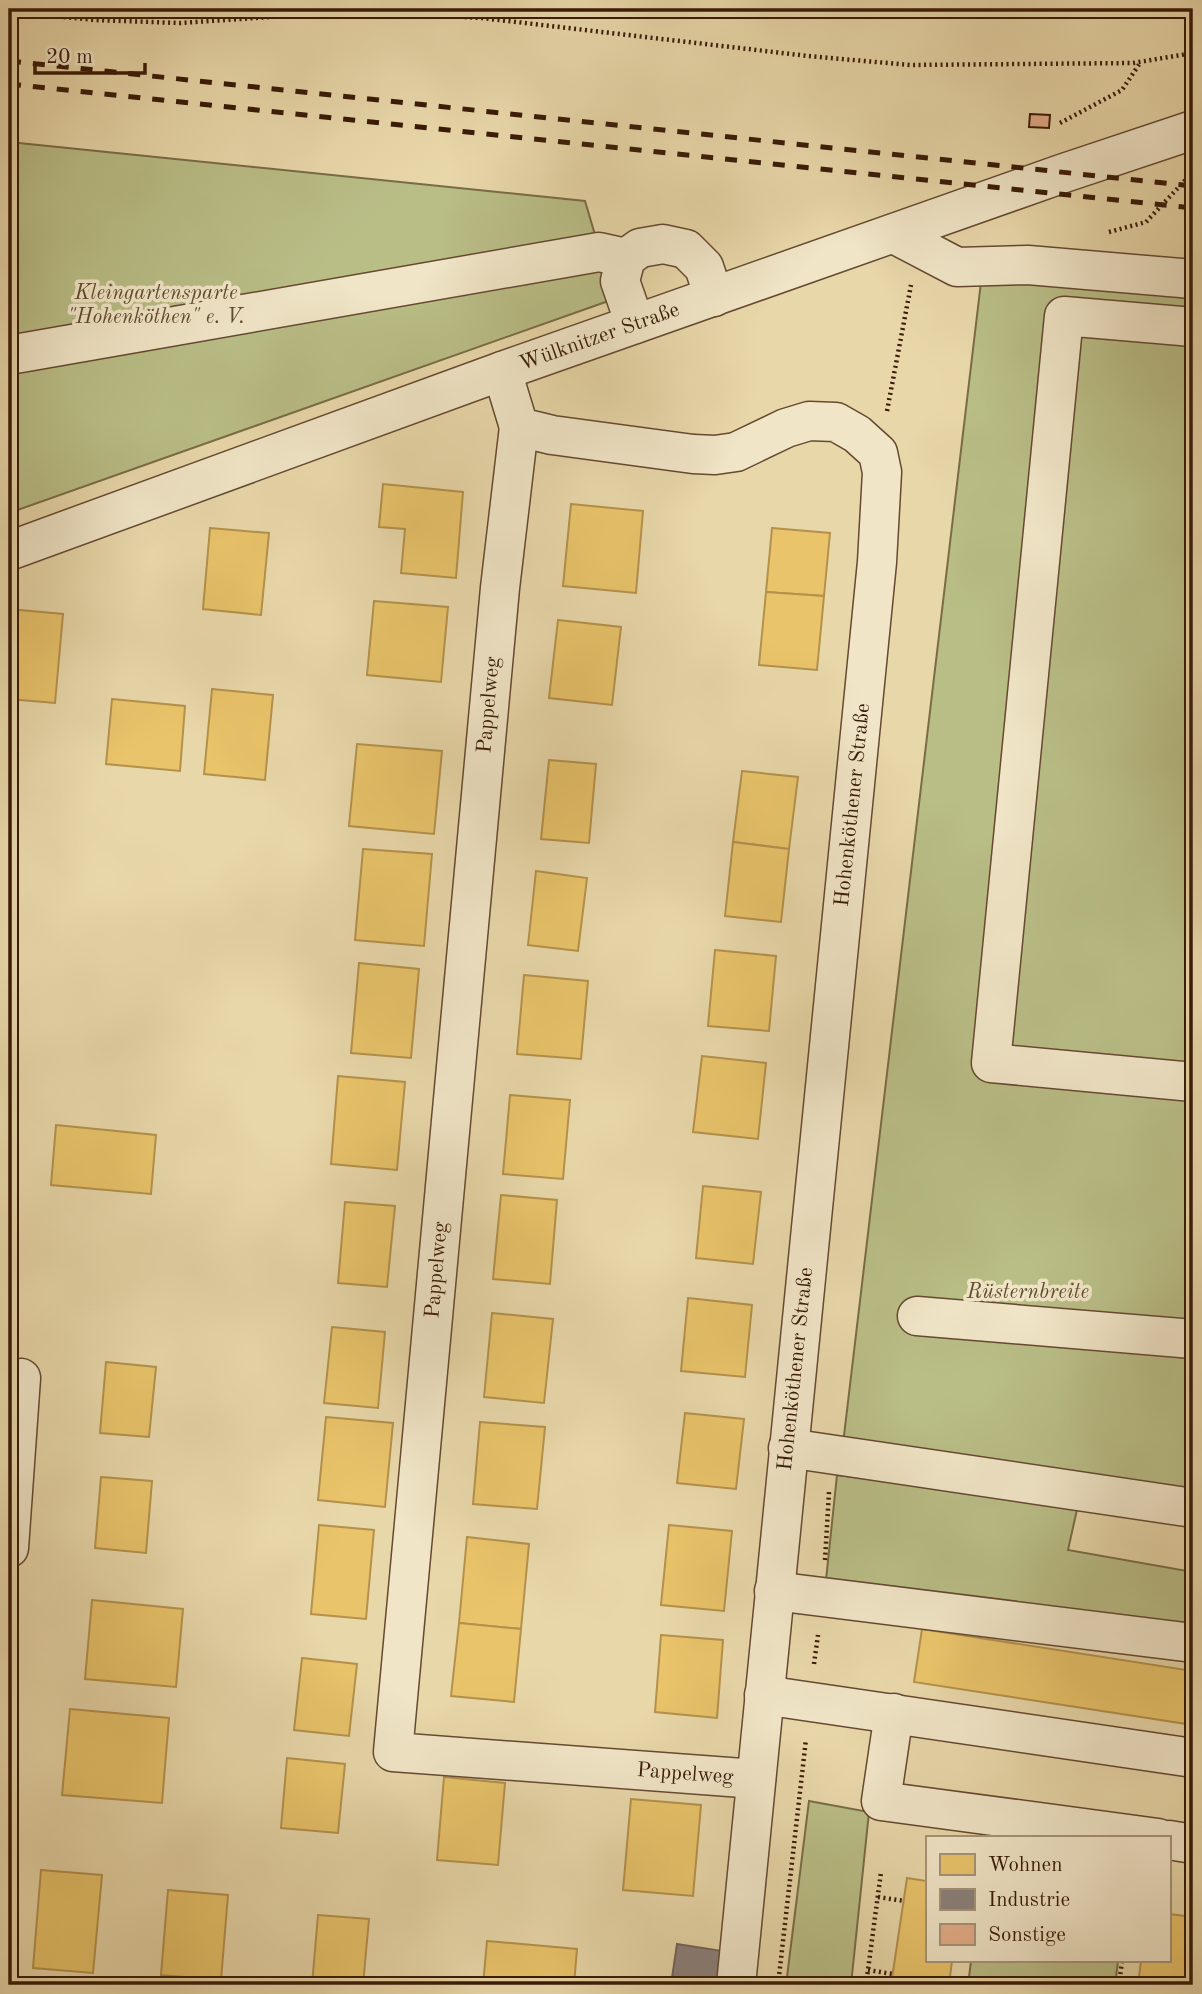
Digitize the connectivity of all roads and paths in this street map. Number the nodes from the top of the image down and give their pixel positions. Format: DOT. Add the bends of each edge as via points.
graph roads {
  1 [pos="9,12"];
  2 [pos="1193,53"];
  3 [pos="1140,62"];
  4 [pos="1060,123"];
  5 [pos="1193,130"];
  6 [pos="1193,171"];
  7 [pos="894,234"];
  8 [pos="1098,235"];
  9 [pos="626,258"];
  10 [pos="1193,279"];
  11 [pos="713,297"];
  12 [pos="635,324"];
  13 [pos="1193,327"];
  14 [pos="9,355"];
  15 [pos="502,371"];
  16 [pos="519,427"];
  17 [pos="877,453"];
  18 [pos="9,551"];
  19 [pos="1193,1082"];
  20 [pos="917,1316"];
  21 [pos="1193,1339"];
  22 [pos="21,1378"];
  23 [pos="788,1448"];
  24 [pos="1192,1497"];
  25 [pos="9,1548"];
  26 [pos="774,1591"];
  27 [pos="1193,1643"];
  28 [pos="764,1695"];
  29 [pos="894,1713"];
  30 [pos="1193,1758"];
  31 [pos="756,1779"];
  32 [pos="1143,1836"];
  33 [pos="1170,1840"];
  34 [pos="1193,1844"];
  35 [pos="881,1872"];
  36 [pos="878,1897"];
  37 [pos="904,1901"];
  38 [pos="1122,1962"];
  39 [pos="868,1970"];
  40 [pos="893,1974"];
  41 [pos="736,1985"];
  42 [pos="866,1985"];
  43 [pos="1119,1985"];
  1 -- 3 [label="path" via="180,23 390,13 482,18 910,65"];
  2 -- 3 [label="path"];
  3 -- 4 [label="path" via="1122,90"];
  5 -- 7 [label="street, Wülknitzer Straße"];
  6 -- 8 [label="path" via="1146,222"];
  7 -- 10 [label="street" via="957,267 1028,265"];
  7 -- 11 [label="street, Wülknitzer Straße"];
  7 -- 17 [label="path" via="913,273"];
  9 -- 11 [label="street" via="640,248 663,244 686,249 704,267"];
  9 -- 12 [label="street" via="620,281"];
  9 -- 14 [label="street" via="599,252"];
  11 -- 12 [label="street, Wülknitzer Straße"];
  12 -- 15 [label="street, Wülknitzer Straße"];
  13 -- 19 [label="street" via="1064,316 991,1063"];
  15 -- 16 [label="street"];
  15 -- 18 [label="street, Wülknitzer Straße"];
  16 -- 17 [label="street" via="715,455 736,452 808,421 836,422"];
  16 -- 31 [label="street, Pappelweg" via="393,1752"];
  17 -- 23 [label="street, Hohenköthener Straße" via="882,472 877,562"];
  20 -- 21 [label="street"];
  22 -- 25 [label="street"];
  23 -- 24 [label="street"];
  23 -- 26 [label="street, Hohenköthener Straße"];
  26 -- 27 [label="street"];
  26 -- 28 [label="street, Hohenköthener Straße"];
  28 -- 29 [label="street"];
  28 -- 31 [label="street, Hohenköthener Straße"];
  29 -- 30 [label="street"];
  29 -- 32 [label="street" via="881,1801"];
  31 -- 41 [label="street, Hohenköthener Straße"];
  33 -- 34 [label="street"];
  35 -- 36 [label="path"];
  36 -- 37 [label="path"];
  36 -- 39 [label="path"];
  38 -- 43 [label="path"];
  39 -- 40 [label="path"];
  39 -- 42 [label="path"];
}
